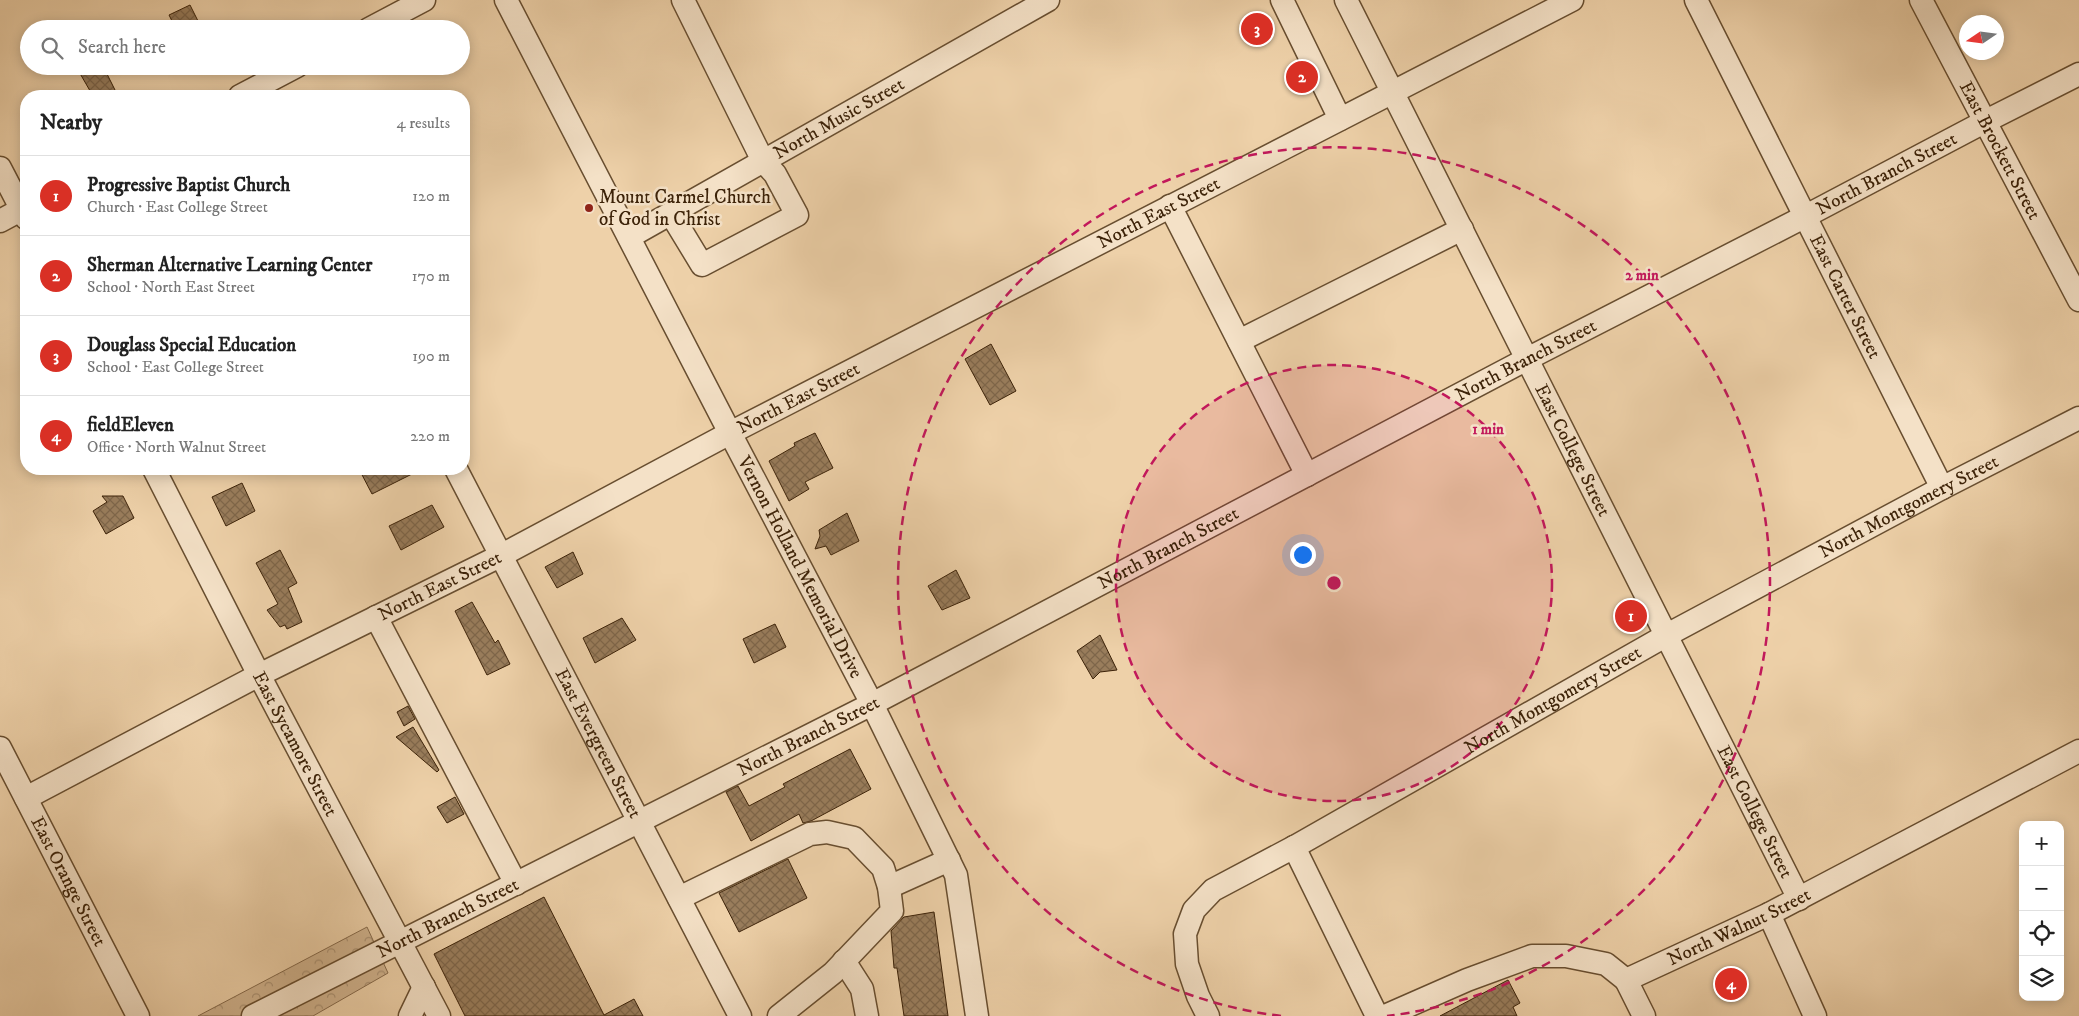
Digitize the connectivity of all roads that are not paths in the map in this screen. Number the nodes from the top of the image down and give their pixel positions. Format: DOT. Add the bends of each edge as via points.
graph roads {
  1 [pos="424,0"];
  2 [pos="506,0"];
  3 [pos="683,0"];
  4 [pos="1048,0"];
  5 [pos="1282,0"];
  6 [pos="1346,0"];
  7 [pos="1572,0"];
  8 [pos="1696,0"];
  9 [pos="1921,0"];
  10 [pos="386,20"];
  11 [pos="2079,74"];
  12 [pos="285,75"];
  13 [pos="265,90"];
  14 [pos="1393,91"];
  15 [pos="1340,119"];
  16 [pos="1986,121"];
  17 [pos="763,161"];
  18 [pos="0,168"];
  19 [pos="20,202"];
  20 [pos="1170,206"];
  21 [pos="20,213"];
  22 [pos="671,214"];
  23 [pos="1804,217"];
  24 [pos="0,221"];
  25 [pos="1462,229"];
  26 [pos="629,237"];
  27 [pos="2079,300"];
  28 [pos="1239,341"];
  29 [pos="1527,359"];
  30 [pos="2079,418"];
  31 [pos="730,433"];
  32 [pos="157,475"];
  33 [pos="459,475"];
  34 [pos="1307,475"];
  35 [pos="1942,488"];
  36 [pos="500,556"];
  37 [pos="376,617"];
  38 [pos="1667,635"];
  39 [pos="259,675"];
  40 [pos="872,704"];
  41 [pos="0,748"];
  42 [pos="2079,751"];
  43 [pos="26,798"];
  44 [pos="639,822"];
  45 [pos="1294,847"];
  46 [pos="948,860"];
  47 [pos="516,884"];
  48 [pos="889,887"];
  49 [pos="679,898"];
  50 [pos="1798,899"];
  51 [pos="1769,914"];
  52 [pos="400,942"];
  53 [pos="844,961"];
  54 [pos="1626,980"];
  55 [pos="424,987"];
  56 [pos="138,1016"];
  57 [pos="253,1016"];
  58 [pos="410,1016"];
  59 [pos="439,1016"];
  60 [pos="740,1016"];
  61 [pos="779,1016"];
  62 [pos="867,1016"];
  63 [pos="977,1016"];
  64 [pos="1208,1016"];
  65 [pos="1378,1016"];
  66 [pos="1385,1016"];
  67 [pos="1644,1016"];
  68 [pos="1815,1016"];
  1 -- 10 [label="street"];
  2 -- 26 [label="street, Vernon Holland Memorial Drive"];
  3 -- 17 [label="street"];
  4 -- 17 [label="street, North Music Street"];
  5 -- 15 [label="street"];
  6 -- 14 [label="street, East College Street"];
  7 -- 14 [label="street, North East Street"];
  8 -- 23 [label="street, East Carter Street"];
  9 -- 16 [label="street, East Brockett Street"];
  11 -- 16 [label="street, North Branch Street"];
  12 -- 13 [label="street"];
  14 -- 15 [label="street, North East Street"];
  14 -- 25 [label="street, East College Street"];
  15 -- 20 [label="street, North East Street"];
  16 -- 23 [label="street, North Branch Street"];
  16 -- 27 [label="street, East Brockett Street"];
  17 -- 22 [label="street, North Music Street"];
  17 -- 22 [label="street" via="775,174 797,215 702,265"];
  18 -- 19 [label="street"];
  20 -- 28 [label="street"];
  20 -- 31 [label="street, North East Street"];
  21 -- 24 [label="street"];
  22 -- 26 [label="street, North Music Street"];
  23 -- 29 [label="street, North Branch Street"];
  23 -- 35 [label="street, East Carter Street"];
  25 -- 28 [label="street"];
  25 -- 29 [label="street, East College Street"];
  26 -- 31 [label="street, Vernon Holland Memorial Drive"];
  28 -- 34 [label="street"];
  29 -- 34 [label="street, North Branch Street"];
  29 -- 38 [label="street, East College Street"];
  30 -- 35 [label="street, North Montgomery Street"];
  31 -- 36 [label="street, North East Street"];
  31 -- 40 [label="street, Vernon Holland Memorial Drive"];
  32 -- 39 [label="street, East Sycamore Street"];
  33 -- 36 [label="street, East Evergreen Street"];
  34 -- 40 [label="street, North Branch Street"];
  35 -- 38 [label="street, North Montgomery Street"];
  36 -- 37 [label="street, North East Street"];
  36 -- 44 [label="street, East Evergreen Street"];
  37 -- 39 [label="street, North East Street"];
  37 -- 47 [label="street"];
  38 -- 45 [label="street, North Montgomery Street"];
  38 -- 50 [label="street, East College Street"];
  39 -- 43 [label="street, North East Street"];
  39 -- 52 [label="street, East Sycamore Street"];
  40 -- 44 [label="street, North Branch Street"];
  40 -- 46 [label="street, Vernon Holland Memorial Drive"];
  41 -- 43 [label="street, East Orange Street"];
  42 -- 50 [label="street, North Walnut Street"];
  43 -- 56 [label="street, East Orange Street"];
  44 -- 47 [label="street, North Branch Street"];
  44 -- 49 [label="street, East Evergreen Street"];
  45 -- 64 [label="street, North Montgomery Street" via="1213,890 1194,910 1185,934 1187,964"];
  45 -- 65 [label="street"];
  46 -- 48 [label="street"];
  46 -- 63 [label="street, Vernon Holland Memorial Drive" via="956,875"];
  47 -- 52 [label="street, North Branch Street"];
  48 -- 49 [label="street" via="883,868 854,838 827,832 810,834"];
  48 -- 53 [label="street" via="892,911"];
  49 -- 60 [label="street, East Evergreen Street"];
  50 -- 51 [label="street, North Walnut Street"];
  51 -- 54 [label="street, North Walnut Street"];
  51 -- 68 [label="street"];
  52 -- 55 [label="street, East Sycamore Street"];
  52 -- 57 [label="street, North Branch Street"];
  53 -- 61 [label="street"];
  53 -- 62 [label="street" via="862,989"];
  54 -- 66 [label="street" via="1606,964 1566,956 1532,956"];
  54 -- 67 [label="street"];
  55 -- 58 [label="street"];
  55 -- 59 [label="street, East Sycamore Street"];
}
